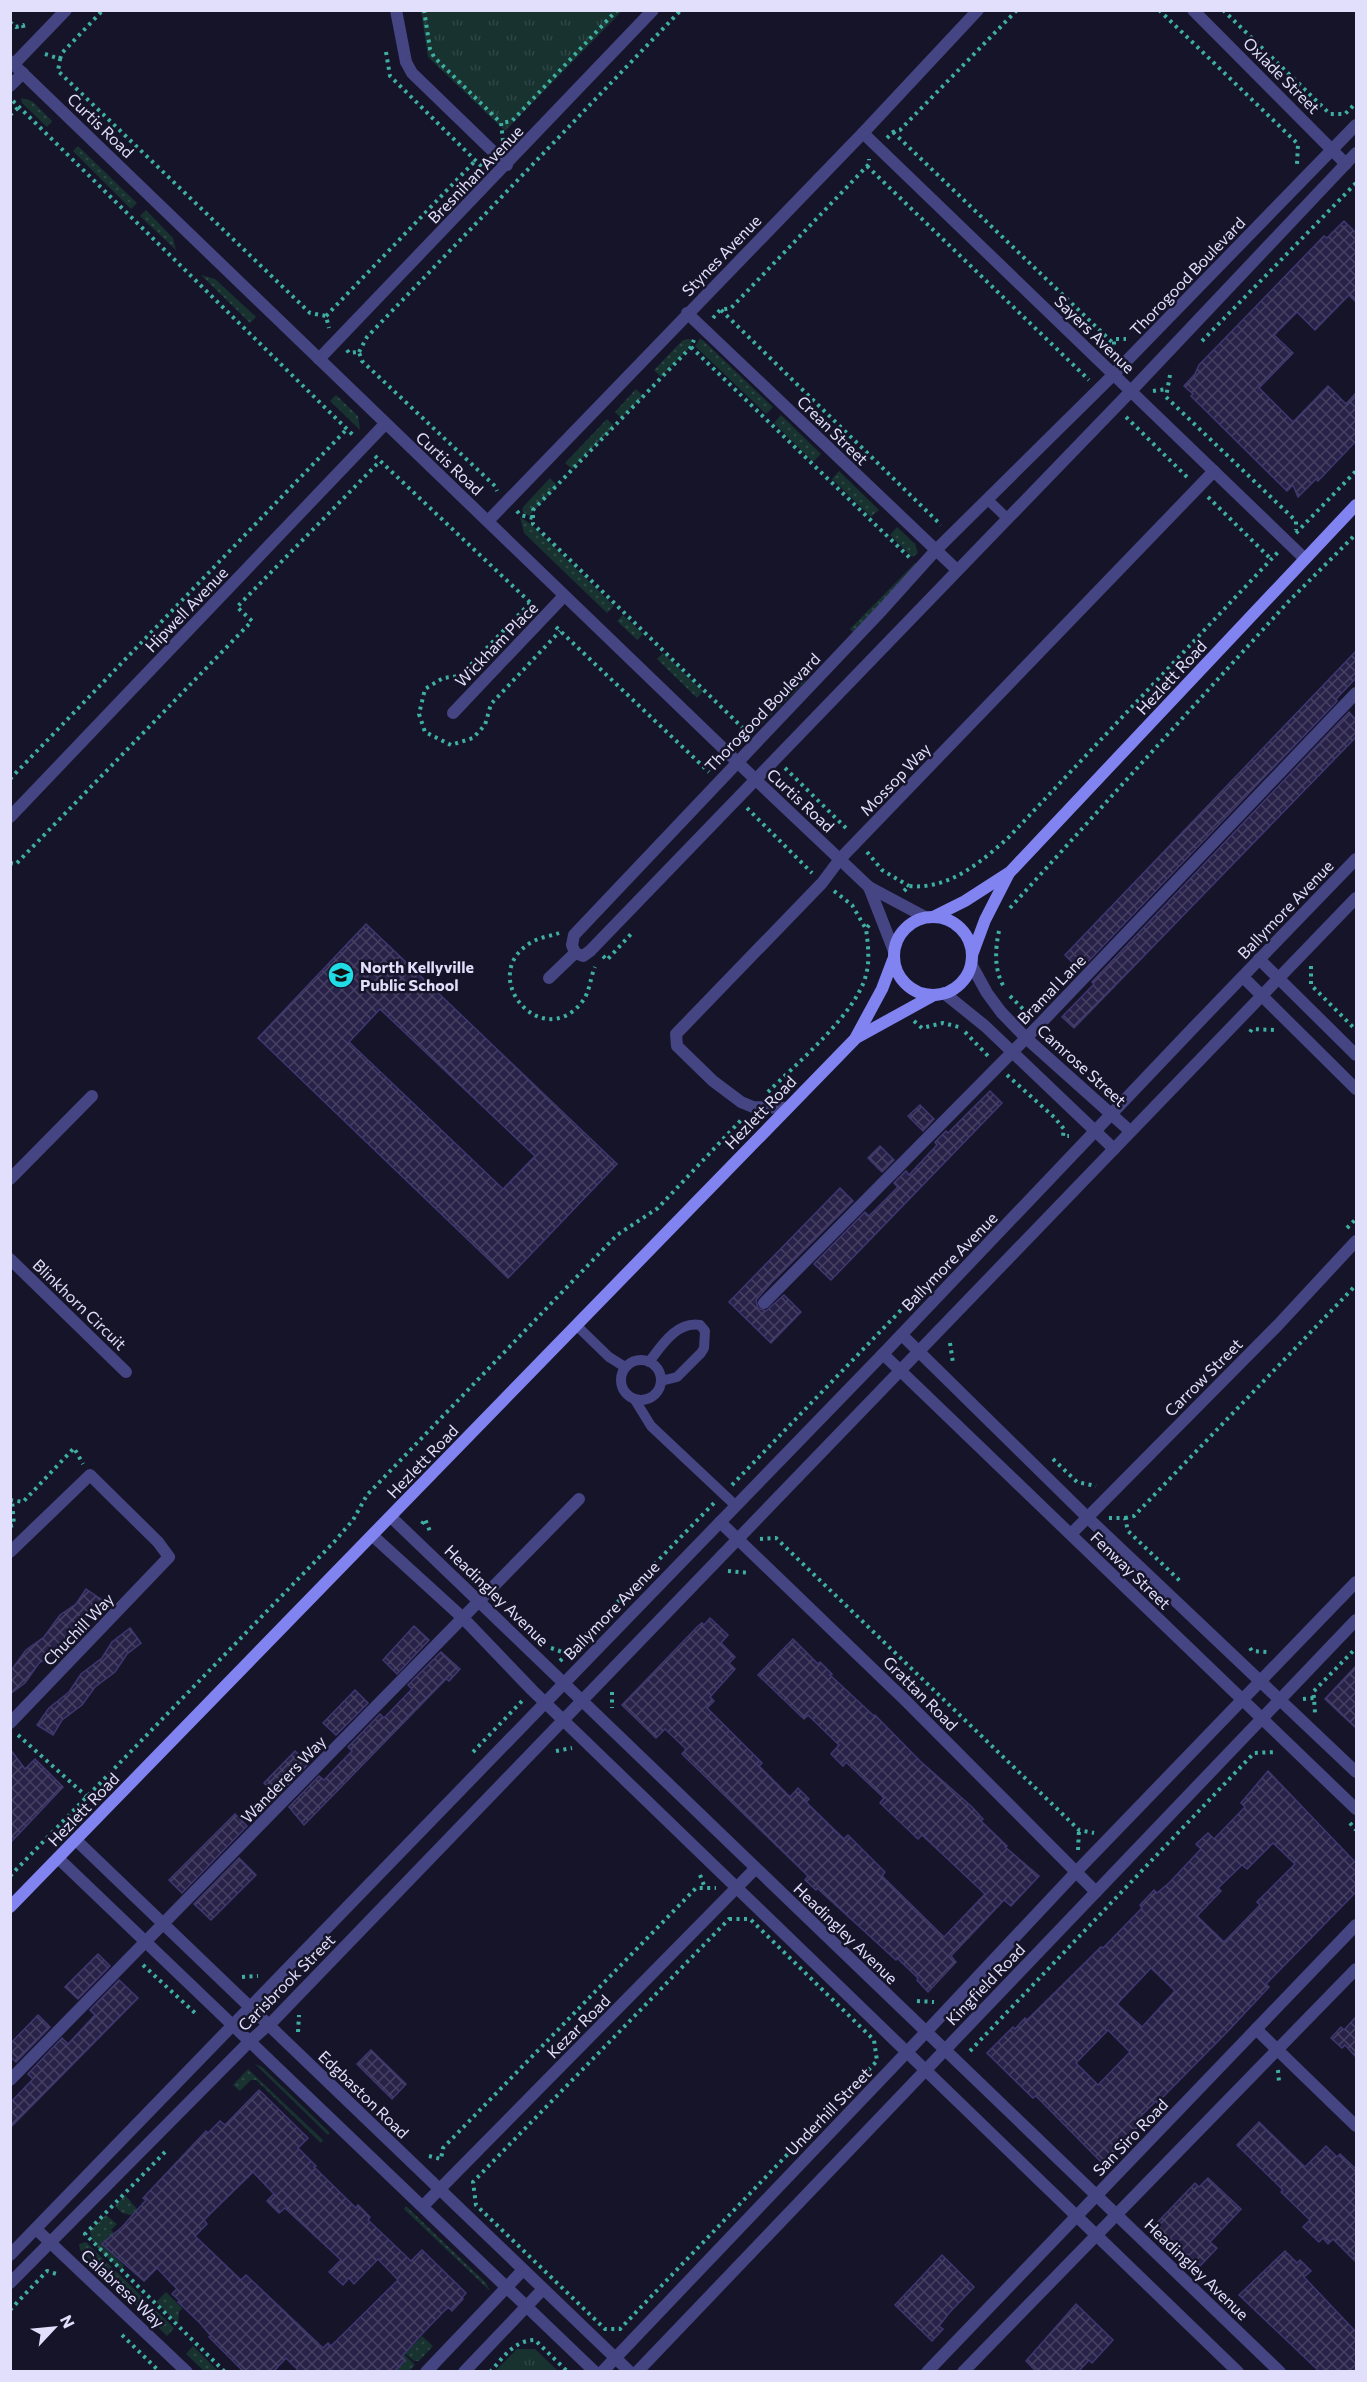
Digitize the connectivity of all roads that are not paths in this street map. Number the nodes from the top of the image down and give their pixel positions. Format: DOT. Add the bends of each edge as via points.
graph roads {
  1 [pos="66,10"];
  2 [pos="396,10"];
  3 [pos="653,10"];
  4 [pos="978,10"];
  5 [pos="1193,10"];
  6 [pos="16,66"];
  7 [pos="10,86"];
  8 [pos="1356,125"];
  9 [pos="863,133"];
  10 [pos="1333,149"];
  11 [pos="1356,153"];
  12 [pos="1346,164"];
  13 [pos="507,165"];
  14 [pos="687,314"];
  15 [pos="319,359"];
  16 [pos="1114,375"];
  17 [pos="1131,391"];
  18 [pos="385,424"];
  19 [pos="1214,471"];
  20 [pos="988,500"];
  21 [pos="1356,506"];
  22 [pos="1007,518"];
  23 [pos="488,521"];
  24 [pos="932,547"];
  25 [pos="1305,559"];
  26 [pos="957,570"];
  27 [pos="563,597"];
  28 [pos="1356,693"];
  29 [pos="453,713"];
  30 [pos="736,762"];
  31 [pos="756,780"];
  32 [pos="10,817"];
  33 [pos="840,859"];
  34 [pos="1356,859"];
  35 [pos="1010,872"];
  36 [pos="869,887"];
  37 [pos="1356,898"];
  38 [pos="930,917"];
  39 [pos="575,953"];
  40 [pos="894,956"];
  41 [pos="1259,959"];
  42 [pos="971,960"];
  43 [pos="1243,976"];
  44 [pos="549,978"];
  45 [pos="1278,979"];
  46 [pos="939,994"];
  47 [pos="1261,996"];
  48 [pos="856,1038"];
  49 [pos="1026,1038"];
  50 [pos="1011,1053"];
  51 [pos="1356,1055"];
  52 [pos="1356,1089"];
  53 [pos="92,1096"];
  54 [pos="787,1108"];
  55 [pos="1112,1115"];
  56 [pos="1130,1131"];
  57 [pos="1095,1133"];
  58 [pos="1113,1149"];
  59 [pos="10,1179"];
  60 [pos="1356,1241"];
  61 [pos="10,1259"];
  62 [pos="764,1303"];
  63 [pos="576,1325"];
  64 [pos="902,1335"];
  65 [pos="918,1352"];
  66 [pos="883,1354"];
  67 [pos="649,1362"];
  68 [pos="625,1367"];
  69 [pos="126,1372"];
  70 [pos="900,1372"];
  71 [pos="661,1381"];
  72 [pos="635,1400"];
  73 [pos="579,1499"];
  74 [pos="735,1505"];
  75 [pos="392,1517"];
  76 [pos="1088,1518"];
  77 [pos="720,1522"];
  78 [pos="1071,1534"];
  79 [pos="373,1536"];
  80 [pos="737,1540"];
  81 [pos="13,1546"];
  82 [pos="1356,1581"];
  83 [pos="480,1602"];
  84 [pos="463,1618"];
  85 [pos="1356,1620"];
  86 [pos="1260,1681"];
  87 [pos="563,1683"];
  88 [pos="581,1700"];
  89 [pos="1241,1700"];
  90 [pos="1279,1700"];
  91 [pos="545,1702"];
  92 [pos="1261,1719"];
  93 [pos="562,1720"];
  94 [pos="10,1723"];
  95 [pos="1356,1772"];
  96 [pos="1356,1809"];
  97 [pos="76,1840"];
  98 [pos="58,1858"];
  99 [pos="755,1869"];
  100 [pos="1076,1872"];
  101 [pos="737,1888"];
  102 [pos="1096,1892"];
  103 [pos="10,1907"];
  104 [pos="162,1925"];
  105 [pos="1356,1925"];
  106 [pos="146,1941"];
  107 [pos="1356,1969"];
  108 [pos="249,2008"];
  109 [pos="233,2025"];
  110 [pos="269,2026"];
  111 [pos="1256,2029"];
  112 [pos="926,2032"];
  113 [pos="250,2041"];
  114 [pos="944,2050"];
  115 [pos="1277,2050"];
  116 [pos="907,2052"];
  117 [pos="926,2070"];
  118 [pos="10,2080"];
  119 [pos="1356,2126"];
  120 [pos="440,2190"];
  121 [pos="1096,2196"];
  122 [pos="423,2206"];
  123 [pos="1116,2215"];
  124 [pos="1077,2216"];
  125 [pos="36,2229"];
  126 [pos="1096,2235"];
  127 [pos="50,2242"];
  128 [pos="10,2255"];
  129 [pos="523,2270"];
  130 [pos="10,2283"];
  131 [pos="507,2287"];
  132 [pos="543,2289"];
  133 [pos="527,2306"];
  134 [pos="615,2358"];
  135 [pos="929,2371"];
  136 [pos="187,2372"];
  137 [pos="426,2372"];
  138 [pos="465,2372"];
  139 [pos="595,2372"];
  140 [pos="602,2372"];
  141 [pos="630,2372"];
  142 [pos="637,2372"];
  143 [pos="963,2372"];
  144 [pos="1238,2372"];
  145 [pos="1280,2372"];
  1 -- 6 [label="street"];
  2 -- 13 [label="street" via="406,62 412,73"];
  3 -- 13 [label="street, Bresnihan Avenue"];
  4 -- 9 [label="street, Stynes Avenue"];
  5 -- 10 [label="street, Oxlade Street"];
  6 -- 7 [label="street"];
  6 -- 15 [label="street, Curtis Road"];
  8 -- 10 [label="street, Thorogood Boulevard"];
  9 -- 14 [label="street, Stynes Avenue"];
  9 -- 16 [label="street, Sayers Avenue"];
  10 -- 12 [label="street, Oxlade Street"];
  10 -- 16 [label="street, Thorogood Boulevard"];
  11 -- 12 [label="street"];
  12 -- 17 [label="street"];
  13 -- 15 [label="street, Bresnihan Avenue"];
  14 -- 23 [label="street, Stynes Avenue"];
  14 -- 24 [label="street, Crean Street"];
  15 -- 18 [label="street, Curtis Road"];
  16 -- 17 [label="street, Sayers Avenue"];
  16 -- 20 [label="street, Thorogood Boulevard"];
  17 -- 19 [label="street, Sayers Avenue"];
  17 -- 22 [label="street"];
  18 -- 23 [label="street, Curtis Road"];
  18 -- 32 [label="street, Hipwell Avenue"];
  19 -- 25 [label="street, Sayers Avenue" via="1292,538"];
  19 -- 33 [label="street, Mossop Way"];
  20 -- 22 [label="lane"];
  20 -- 24 [label="street, Thorogood Boulevard"];
  21 -- 25 [label="main road, Hezlett Road"];
  22 -- 26 [label="street"];
  23 -- 27 [label="street, Curtis Road"];
  24 -- 26 [label="street, Crean Street"];
  24 -- 30 [label="street, Thorogood Boulevard" via="882,610"];
  25 -- 35 [label="main road, Hezlett Road"];
  26 -- 31 [label="street"];
  27 -- 29 [label="street, Wickham Place"];
  27 -- 30 [label="street, Curtis Road"];
  28 -- 49 [label="street, Bramal Lane"];
  30 -- 31 [label="street, Curtis Road"];
  30 -- 39 [label="street, Thorogood Boulevard" via="574,935"];
  31 -- 33 [label="street, Curtis Road"];
  31 -- 39 [label="street" via="590,951 583,956"];
  33 -- 36 [label="street, Curtis Road"];
  33 -- 54 [label="street, Mossop Way" via="822,883 676,1034 677,1046 713,1081 747,1105"];
  34 -- 41 [label="street, Ballymore Avenue"];
  35 -- 38 [label="main road, Hezlett Road"];
  35 -- 42 [label="main road, Hezlett Road" via="985,920"];
  36 -- 38 [label="street, Curtis Road"];
  36 -- 40 [label="street, Curtis Road"];
  37 -- 45 [label="street"];
  38 -- 40 [label="main road" via="916,920 901,932"];
  38 -- 42 [label="main road" via="958,926 968,939"];
  39 -- 44 [label="street"];
  40 -- 46 [label="main road" via="901,979 908,986 925,994"];
  40 -- 48 [label="main road, Hezlett Road"];
  41 -- 43 [label="street, Ballymore Avenue"];
  41 -- 45 [label="street"];
  42 -- 46 [label="main road" via="965,979 952,990"];
  42 -- 49 [label="street, Camrose Street" via="987,993"];
  43 -- 47 [label="street"];
  43 -- 55 [label="street, Ballymore Avenue"];
  45 -- 47 [label="street"];
  45 -- 51 [label="street"];
  46 -- 48 [label="main road, Hezlett Road"];
  46 -- 50 [label="street" via="969,1012"];
  47 -- 52 [label="street"];
  47 -- 56 [label="street"];
  48 -- 54 [label="main road, Hezlett Road"];
  49 -- 50 [label="street, Bramal Lane"];
  49 -- 55 [label="street, Camrose Street"];
  50 -- 57 [label="street"];
  50 -- 62 [label="street, Bramal Lane"];
  53 -- 59 [label="street"];
  54 -- 63 [label="main road, Hezlett Road"];
  55 -- 56 [label="street, Camrose Street"];
  55 -- 57 [label="street, Ballymore Avenue"];
  56 -- 58 [label="street"];
  57 -- 58 [label="street"];
  57 -- 64 [label="street, Ballymore Avenue"];
  58 -- 65 [label="street"];
  60 -- 76 [label="street, Carrow Street"];
  61 -- 69 [label="street, Blinkhorn Circuit"];
  63 -- 68 [label="lane"];
  63 -- 75 [label="main road, Hezlett Road"];
  64 -- 65 [label="street, Fenway Street"];
  64 -- 66 [label="street, Ballymore Avenue"];
  65 -- 70 [label="street"];
  65 -- 76 [label="street, Fenway Street"];
  66 -- 70 [label="street, Fenway Street"];
  66 -- 74 [label="street, Ballymore Avenue"];
  67 -- 68 [label="lane" via="636,1360"];
  67 -- 71 [label="lane" via="658,1370"];
  67 -- 71 [label="lane" via="684,1325 700,1325 705,1331 700,1353 677,1377"];
  68 -- 72 [label="lane" via="621,1386"];
  70 -- 78 [label="street, Fenway Street"];
  70 -- 80 [label="street"];
  71 -- 72 [label="lane" via="652,1397"];
  72 -- 74 [label="lane" via="651,1426"];
  73 -- 83 [label="street, Wanderers Way"];
  74 -- 77 [label="street, Ballymore Avenue"];
  75 -- 79 [label="main road, Hezlett Road"];
  75 -- 83 [label="street, Headingley Avenue"];
  76 -- 78 [label="street, Carrow Street"];
  76 -- 86 [label="street, Fenway Street"];
  77 -- 80 [label="street, Grattan Road"];
  77 -- 87 [label="street, Ballymore Avenue"];
  78 -- 89 [label="street, Fenway Street"];
  79 -- 84 [label="street"];
  79 -- 97 [label="main road, Hezlett Road"];
  80 -- 88 [label="street"];
  80 -- 100 [label="street, Grattan Road" via="906,1701"];
  81 -- 94 [label="street, Chuchill Way" via="90,1475 169,1557"];
  82 -- 86 [label="street"];
  83 -- 84 [label="street, Wanderers Way"];
  83 -- 87 [label="street, Headingley Avenue"];
  84 -- 91 [label="street"];
  84 -- 104 [label="street, Wanderers Way"];
  85 -- 90 [label="street, Kingfield Road"];
  86 -- 89 [label="street"];
  86 -- 90 [label="street, Fenway Street"];
  87 -- 88 [label="street, Headingley Avenue"];
  87 -- 91 [label="street, Carisbrook Street"];
  88 -- 93 [label="street, Carisbrook Street"];
  88 -- 99 [label="street, Headingley Avenue"];
  89 -- 92 [label="street, Fenway Street"];
  89 -- 100 [label="street"];
  90 -- 92 [label="street, Kingfield Road"];
  90 -- 95 [label="street, Fenway Street"];
  91 -- 93 [label="street"];
  91 -- 108 [label="street, Carisbrook Street"];
  92 -- 96 [label="street, Fenway Street"];
  92 -- 102 [label="street, Kingfield Road"];
  93 -- 101 [label="street"];
  93 -- 110 [label="street, Carisbrook Street"];
  97 -- 98 [label="main road, Hezlett Road"];
  97 -- 104 [label="street, Edgbaston Road"];
  98 -- 103 [label="main road, Hezlett Road"];
  98 -- 106 [label="street"];
  99 -- 101 [label="street, Kezar Road"];
  99 -- 112 [label="street, Headingley Avenue"];
  100 -- 102 [label="street, Grattan Road"];
  100 -- 112 [label="street, Underhill Street"];
  101 -- 116 [label="street"];
  101 -- 120 [label="street, Kezar Road"];
  102 -- 114 [label="street, Kingfield Road"];
  104 -- 106 [label="street, Wanderers Way"];
  104 -- 108 [label="street, Edgbaston Road"];
  105 -- 111 [label="street, San Siro Road"];
  106 -- 109 [label="street"];
  106 -- 118 [label="street, Wanderers Way"];
  107 -- 115 [label="street"];
  108 -- 109 [label="street, Carisbrook Street"];
  108 -- 110 [label="street, Edgbaston Road"];
  109 -- 113 [label="street"];
  109 -- 125 [label="street, Carisbrook Street"];
  110 -- 113 [label="street, Carisbrook Street"];
  110 -- 120 [label="street, Edgbaston Road"];
  111 -- 115 [label="street"];
  111 -- 121 [label="street, San Siro Road"];
  112 -- 114 [label="street, Headingley Avenue"];
  112 -- 116 [label="street, Underhill Street"];
  113 -- 122 [label="street"];
  113 -- 127 [label="street, Carisbrook Street"];
  114 -- 117 [label="street, Kingfield Road"];
  114 -- 121 [label="street, Headingley Avenue"];
  115 -- 119 [label="street"];
  115 -- 123 [label="street"];
  116 -- 117 [label="street"];
  116 -- 134 [label="street, Underhill Street"];
  117 -- 124 [label="street"];
  117 -- 142 [label="street, Kingfield Road"];
  120 -- 122 [label="street, Kezar Road"];
  120 -- 129 [label="street, Edgbaston Road"];
  121 -- 123 [label="street, Headingley Avenue"];
  121 -- 124 [label="street, San Siro Road"];
  122 -- 131 [label="street"];
  123 -- 126 [label="street"];
  123 -- 145 [label="street, Headingley Avenue"];
  124 -- 126 [label="street"];
  124 -- 135 [label="street, San Siro Road"];
  125 -- 127 [label="street, Calabrese Way"];
  125 -- 128 [label="street, Carisbrook Street"];
  126 -- 143 [label="street"];
  126 -- 144 [label="street"];
  127 -- 130 [label="street, Carisbrook Street"];
  127 -- 136 [label="street, Calabrese Way"];
  129 -- 131 [label="street"];
  129 -- 132 [label="street, Edgbaston Road"];
  131 -- 133 [label="street"];
  131 -- 137 [label="street"];
  132 -- 133 [label="street"];
  132 -- 134 [label="street, Edgbaston Road"];
  133 -- 138 [label="street"];
  133 -- 139 [label="street"];
  134 -- 140 [label="street, Underhill Street"];
  134 -- 141 [label="street, Edgbaston Road"];
}
